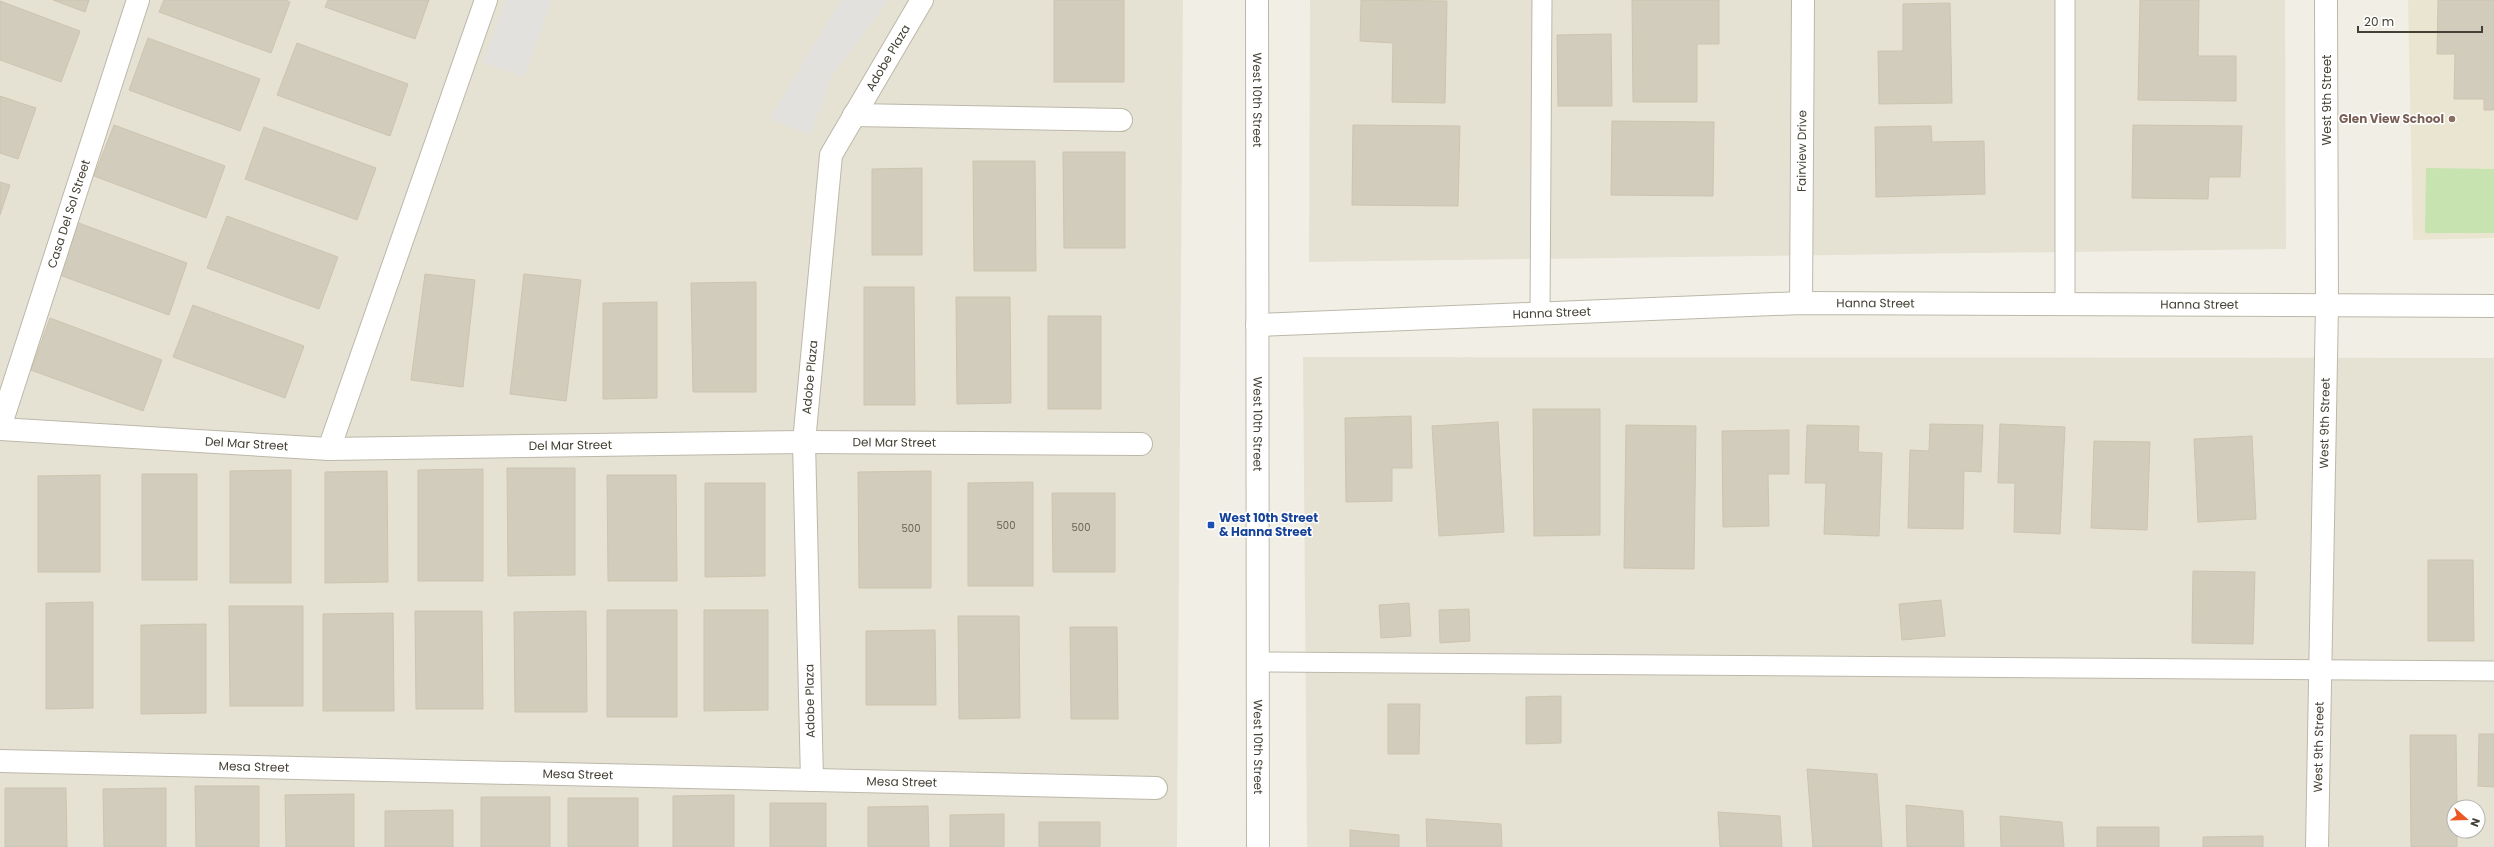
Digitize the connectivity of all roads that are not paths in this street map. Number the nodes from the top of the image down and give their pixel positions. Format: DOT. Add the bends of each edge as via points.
graph roads {
  1 [pos="138,0"];
  2 [pos="486,0"];
  3 [pos="922,0"];
  4 [pos="1258,0"];
  5 [pos="1542,0"];
  6 [pos="1803,0"];
  7 [pos="2065,0"];
  8 [pos="2326,0"];
  9 [pos="854,115"];
  10 [pos="1121,120"];
  11 [pos="1801,303"];
  12 [pos="2065,304"];
  13 [pos="2327,305"];
  14 [pos="2494,306"];
  15 [pos="1540,313"];
  16 [pos="1257,325"];
  17 [pos="0,428"];
  18 [pos="804,442"];
  19 [pos="1141,444"];
  20 [pos="329,449"];
  21 [pos="1258,662"];
  22 [pos="2321,671"];
  23 [pos="2494,672"];
  24 [pos="0,762"];
  25 [pos="812,780"];
  26 [pos="1156,788"];
  27 [pos="1258,847"];
  28 [pos="2317,847"];
  1 -- 17 [label="street, Casa Del Sol Street"];
  2 -- 20 [label="street"];
  3 -- 9 [label="street, Adobe Plaza"];
  4 -- 16 [label="street, West 10th Street"];
  5 -- 15 [label="lane"];
  6 -- 11 [label="street, Fairview Drive"];
  7 -- 12 [label="lane"];
  8 -- 13 [label="street, West 9th Street"];
  9 -- 10 [label="street"];
  9 -- 18 [label="street, Adobe Plaza" via="831,155"];
  11 -- 12 [label="street, Hanna Street"];
  11 -- 15 [label="street, Hanna Street"];
  12 -- 13 [label="street, Hanna Street"];
  13 -- 14 [label="street, Hanna Street"];
  13 -- 22 [label="street, West 9th Street"];
  15 -- 16 [label="street, Hanna Street"];
  16 -- 21 [label="street, West 10th Street"];
  17 -- 20 [label="street, Del Mar Street"];
  18 -- 19 [label="street, Del Mar Street"];
  18 -- 20 [label="street, Del Mar Street"];
  18 -- 25 [label="street, Adobe Plaza"];
  21 -- 22 [label="lane"];
  21 -- 27 [label="street, West 10th Street"];
  22 -- 23 [label="lane"];
  22 -- 28 [label="street, West 9th Street"];
  24 -- 25 [label="street, Mesa Street"];
  25 -- 26 [label="street, Mesa Street"];
}
